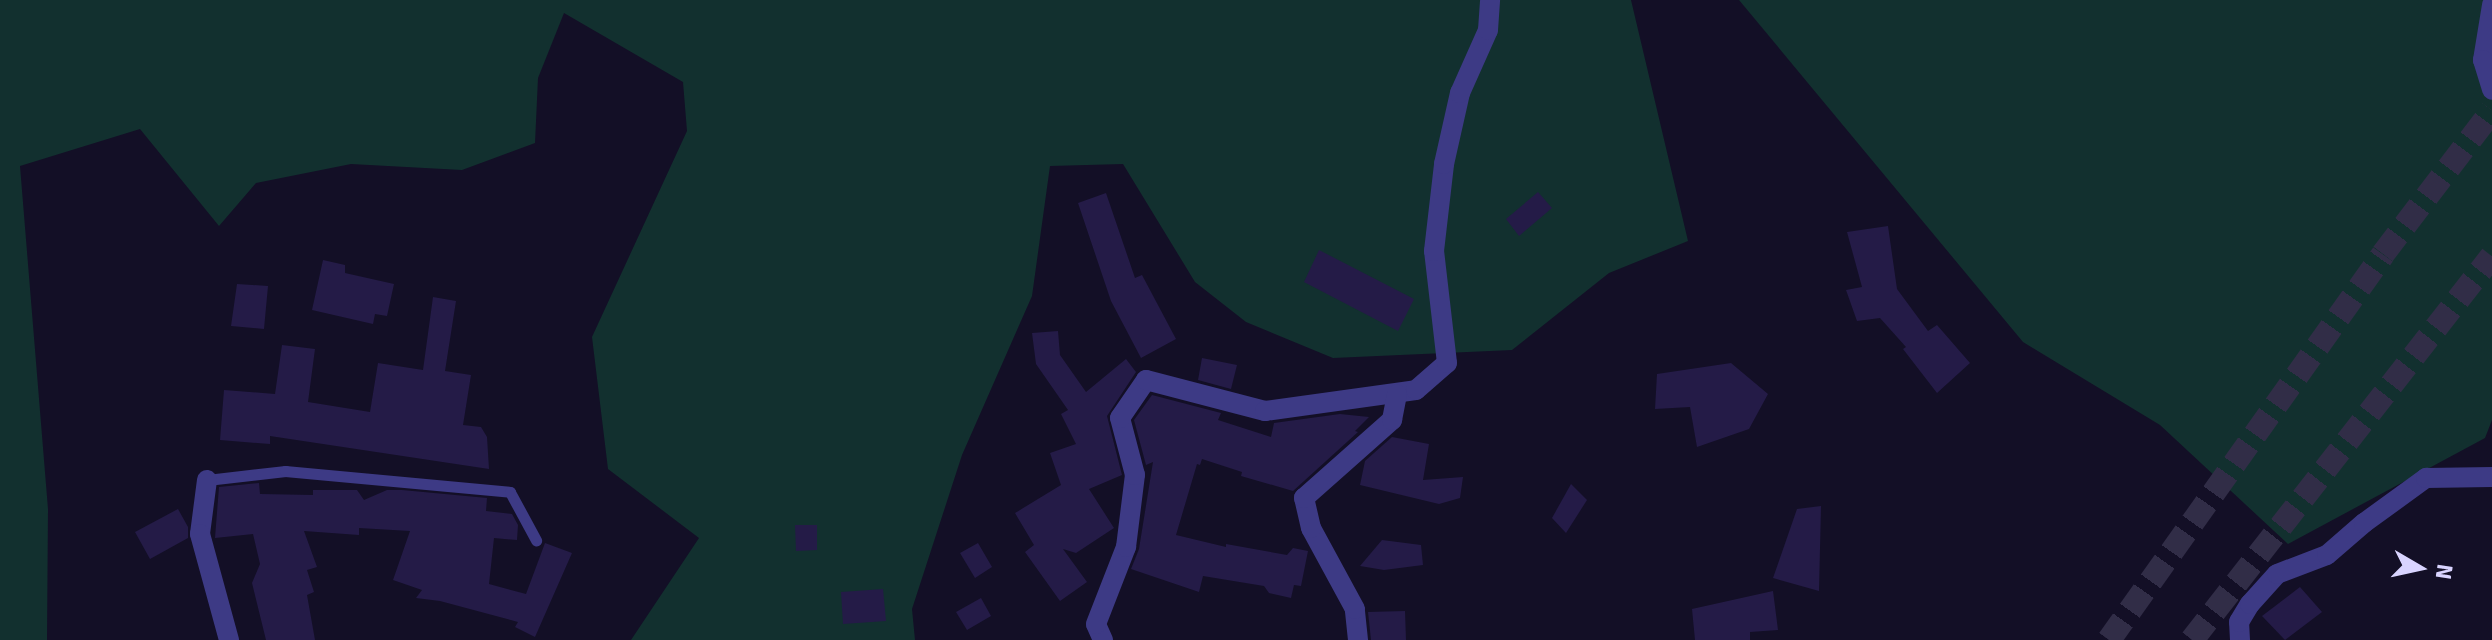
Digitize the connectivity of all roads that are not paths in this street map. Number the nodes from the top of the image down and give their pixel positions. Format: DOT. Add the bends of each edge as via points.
graph roads {
  1 [pos="1490,0"];
  2 [pos="2492,5"];
  3 [pos="2492,90"];
  4 [pos="1397,394"];
  5 [pos="2492,477"];
  6 [pos="207,480"];
  7 [pos="536,540"];
  8 [pos="229,640"];
  9 [pos="1103,640"];
  10 [pos="1358,640"];
  11 [pos="2240,640"];
  1 -- 4 [label="street" via="1488,30 1460,93 1440,193 1434,251 1447,363 1416,390"];
  2 -- 3 [label="street" via="2483,60"];
  4 -- 9 [label="street" via="1265,411 1146,380 1120,418 1135,475 1126,547 1096,624"];
  4 -- 10 [label="street" via="1392,420 1304,498 1311,528 1355,609"];
  5 -- 11 [label="street" via="2426,478 2327,555 2277,574 2239,622"];
  6 -- 7 [label="lane" via="285,471 510,492"];
  6 -- 8 [label="street" via="200,534"];
}
